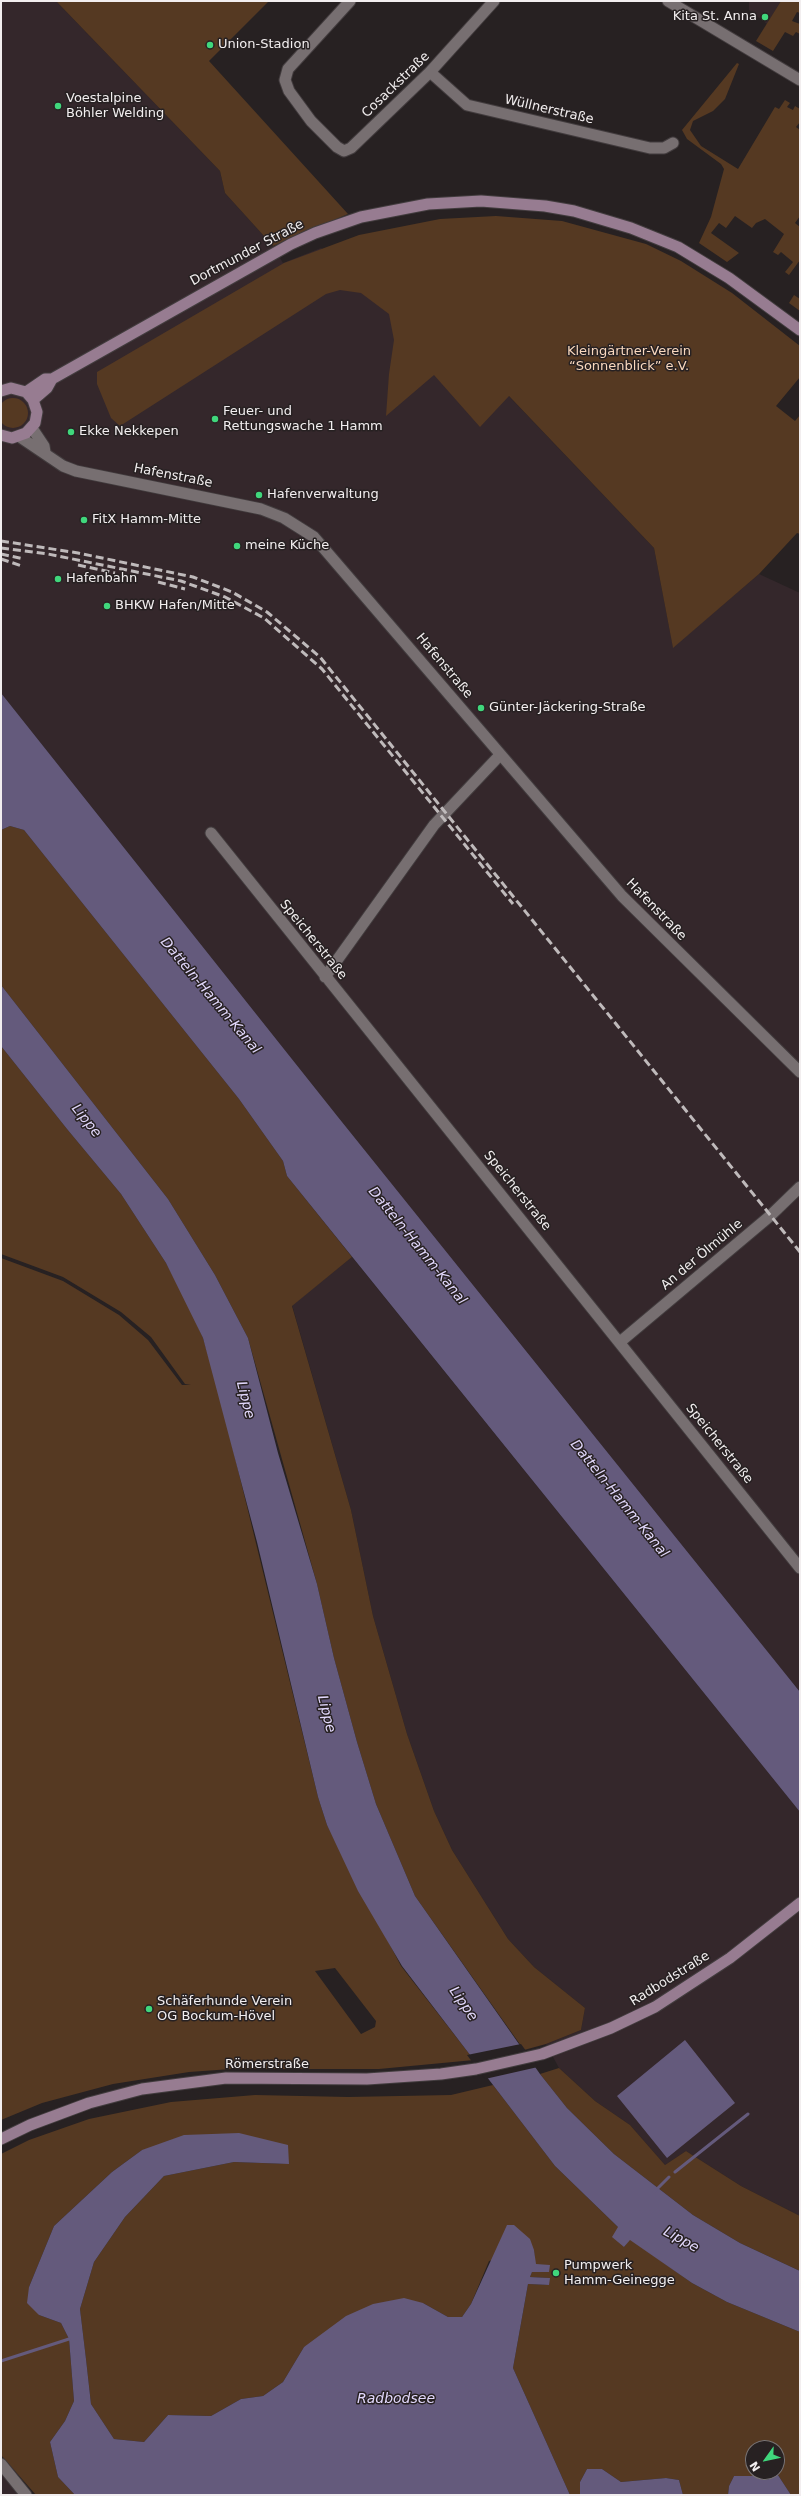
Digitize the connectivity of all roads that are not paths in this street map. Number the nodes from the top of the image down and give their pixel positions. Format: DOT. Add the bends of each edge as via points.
graph roads {
  1 [pos="350,1"];
  2 [pos="494,1"];
  3 [pos="668,1"];
  4 [pos="430,72"];
  5 [pos="800,80"];
  6 [pos="673,143"];
  7 [pos="800,330"];
  8 [pos="1,391"];
  9 [pos="29,396"];
  10 [pos="32,428"];
  11 [pos="1,435"];
  12 [pos="20,437"];
  13 [pos="45,452"];
  14 [pos="500,755"];
  15 [pos="211,833"];
  16 [pos="325,977"];
  17 [pos="800,1072"];
  18 [pos="800,1187"];
  19 [pos="620,1342"];
  20 [pos="800,1568"];
  21 [pos="800,1903"];
  22 [pos="542,2054"];
  23 [pos="1,2139"];
  24 [pos="1,2464"];
  25 [pos="26,2495"];
  1 -- 4 [label="street, Cosackstraße" via="285,74 286,85 312,121 337,147 348,150"];
  2 -- 4 [label="street, Cosackstraße"];
  3 -- 5 [label="street"];
  4 -- 6 [label="street, Wüllnerstraße" via="468,105 650,148 664,148"];
  7 -- 9 [label="main road, Dortmunder Straße" via="729,278 678,248 631,228 574,211 545,206 481,201 435,204 361,217 315,233 52,379 45,379"];
  8 -- 9 [label="main road" via="11,388"];
  9 -- 10 [label="main road" via="37,412"];
  10 -- 12 [label="main road"];
  10 -- 13 [label="street, Hafenstraße"];
  11 -- 12 [label="main road"];
  12 -- 13 [label="street, Hafenstraße"];
  13 -- 14 [label="street, Hafenstraße" via="63,466 76,471 256,508 273,513 304,530 337,562"];
  14 -- 16 [label="street" via="434,825"];
  14 -- 17 [label="street, Hafenstraße" via="622,896"];
  15 -- 16 [label="street, Speicherstraße"];
  16 -- 19 [label="street, Speicherstraße"];
  18 -- 19 [label="street, An der Ölmühle" via="770,1216"];
  19 -- 20 [label="street, Speicherstraße"];
  21 -- 22 [label="main road, Radbodstraße" via="730,1958 656,2007 611,2028"];
  22 -- 23 [label="main road, Römerstraße" via="476,2069 368,2079 226,2078 189,2082 116,2094 30,2125"];
  24 -- 25 [label="street"];
}
